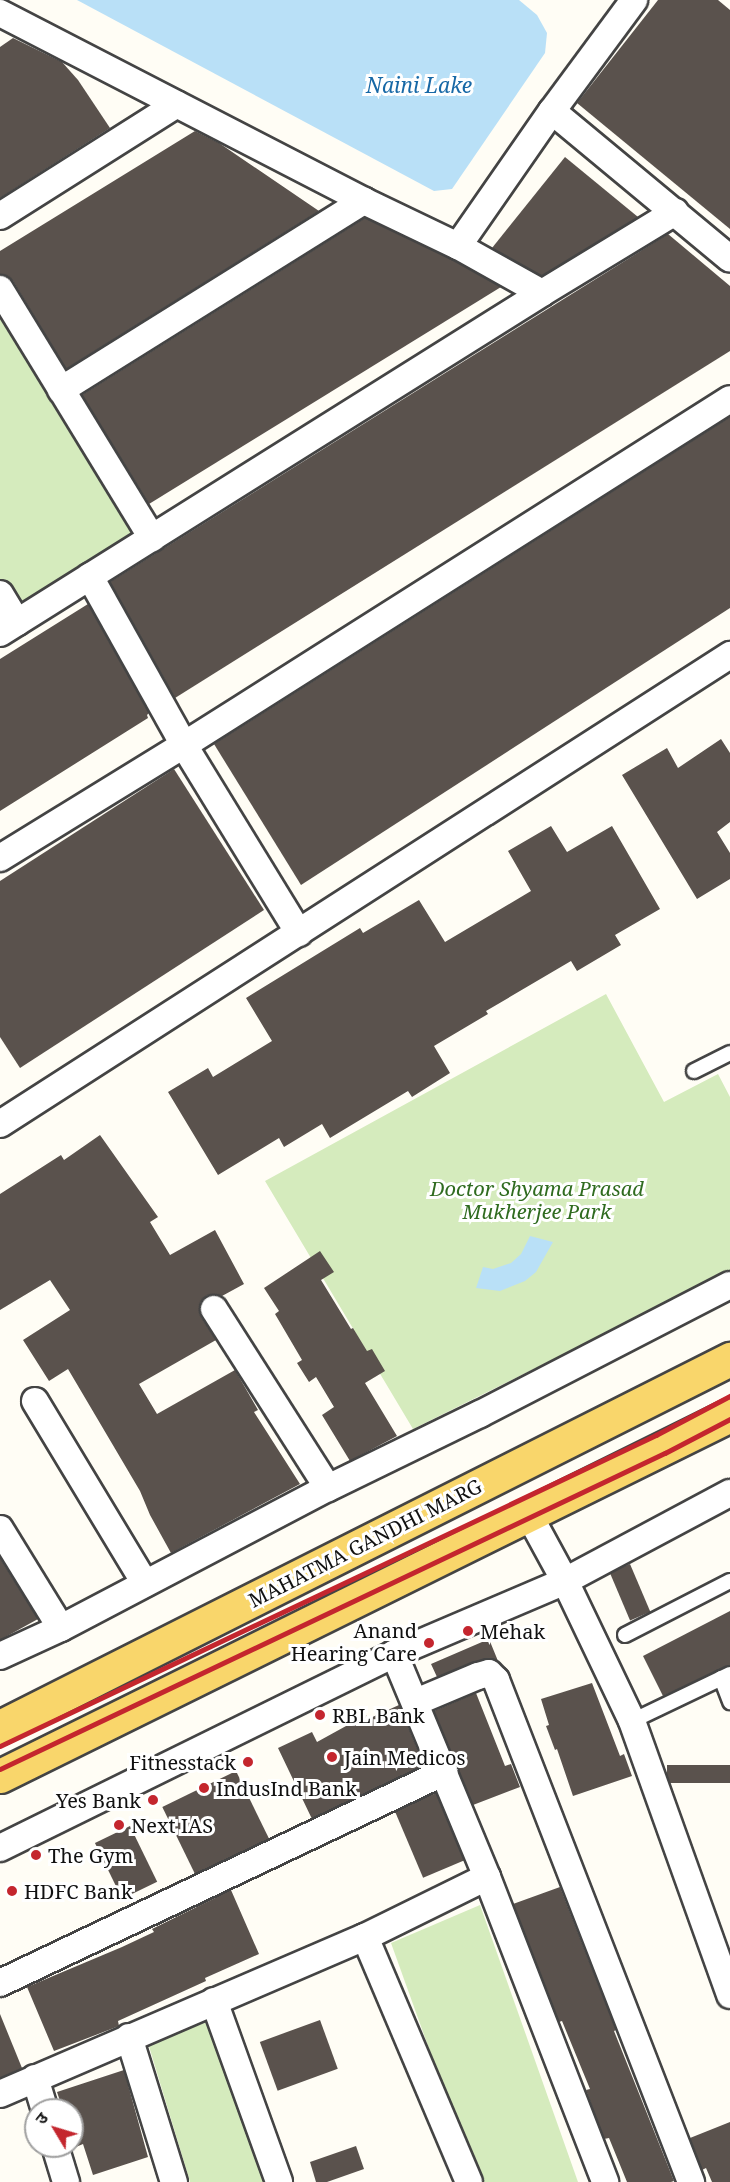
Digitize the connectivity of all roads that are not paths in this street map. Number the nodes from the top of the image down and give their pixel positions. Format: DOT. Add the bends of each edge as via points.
graph roads {
  1 [pos="634,0"];
  2 [pos="0,13"];
  3 [pos="177,104"];
  4 [pos="552,111"];
  5 [pos="364,201"];
  6 [pos="675,212"];
  7 [pos="0,216"];
  8 [pos="458,246"];
  9 [pos="730,259"];
  10 [pos="0,289"];
  11 [pos="542,293"];
  12 [pos="61,390"];
  13 [pos="730,399"];
  14 [pos="152,538"];
  15 [pos="90,577"];
  16 [pos="0,594"];
  17 [pos="9,627"];
  18 [pos="730,655"];
  19 [pos="184,745"];
  20 [pos="0,858"];
  21 [pos="299,933"];
  22 [pos="730,1053"];
  23 [pos="694,1071"];
  24 [pos="0,1124"];
  25 [pos="730,1285"];
  26 [pos="214,1309"];
  27 [pos="730,1359"];
  28 [pos="34,1401"];
  29 [pos="730,1415"];
  30 [pos="328,1488"];
  31 [pos="730,1493"];
  32 [pos="529,1515"];
  33 [pos="0,1529"];
  34 [pos="565,1581"];
  35 [pos="730,1581"];
  36 [pos="145,1583"];
  37 [pos="61,1628"];
  38 [pos="625,1635"];
  39 [pos="394,1654"];
  40 [pos="0,1656"];
  41 [pos="725,1676"];
  42 [pos="416,1702"];
  43 [pos="730,1702"];
  44 [pos="632,1721"];
  45 [pos="0,1727"];
  46 [pos="444,1772"];
  47 [pos="0,1776"];
  48 [pos="0,1848"];
  49 [pos="487,1877"];
  50 [pos="365,1937"];
  51 [pos="0,1983"];
  52 [pos="730,1995"];
  53 [pos="214,2001"];
  54 [pos="129,2037"];
  55 [pos="35,2078"];
  56 [pos="0,2094"];
  57 [pos="41,2098"];
  58 [pos="59,2158"];
  59 [pos="66,2182"];
  60 [pos="174,2182"];
  61 [pos="279,2182"];
  62 [pos="469,2182"];
  63 [pos="605,2182"];
  64 [pos="691,2182"];
  1 -- 4 [label="street"];
  2 -- 3 [label="street"];
  3 -- 5 [label="street"];
  3 -- 7 [label="street"];
  4 -- 6 [label="street"];
  4 -- 8 [label="street"];
  5 -- 8 [label="street"];
  5 -- 12 [label="street"];
  6 -- 9 [label="street"];
  6 -- 11 [label="street"];
  8 -- 11 [label="street"];
  10 -- 12 [label="street"];
  11 -- 14 [label="street"];
  12 -- 14 [label="street"];
  13 -- 19 [label="street"];
  14 -- 15 [label="street"];
  15 -- 17 [label="street"];
  15 -- 19 [label="street"];
  16 -- 17 [label="street"];
  18 -- 21 [label="street"];
  19 -- 20 [label="street"];
  19 -- 21 [label="street"];
  21 -- 24 [label="street"];
  22 -- 23 [label="lane"];
  25 -- 30 [label="street"];
  26 -- 30 [label="street"];
  27 -- 45 [label="main road, MAHATMA GANDHI MARG"];
  28 -- 36 [label="street"];
  29 -- 32 [label="main road"];
  30 -- 36 [label="street"];
  31 -- 34 [label="street"];
  32 -- 34 [label="street"];
  32 -- 47 [label="main road"];
  33 -- 37 [label="street"];
  34 -- 39 [label="street"];
  34 -- 44 [label="street"];
  35 -- 38 [label="lane"];
  36 -- 37 [label="street"];
  37 -- 40 [label="street"];
  39 -- 42 [label="street"];
  39 -- 48 [label="street"];
  41 -- 43 [label="lane"];
  41 -- 44 [label="lane"];
  42 -- 46 [label="street"];
  42 -- 64 [label="street" via="478,1676 489,1673 496,1680"];
  44 -- 52 [label="street"];
  46 -- 49 [label="street"];
  46 -- 51 [label="street"];
  49 -- 50 [label="street"];
  49 -- 63 [label="street"];
  50 -- 53 [label="street"];
  50 -- 62 [label="street"];
  53 -- 54 [label="street"];
  53 -- 61 [label="street"];
  54 -- 55 [label="street"];
  54 -- 60 [label="street"];
  55 -- 56 [label="street"];
  55 -- 57 [label="street"];
  58 -- 59 [label="street"];
}
